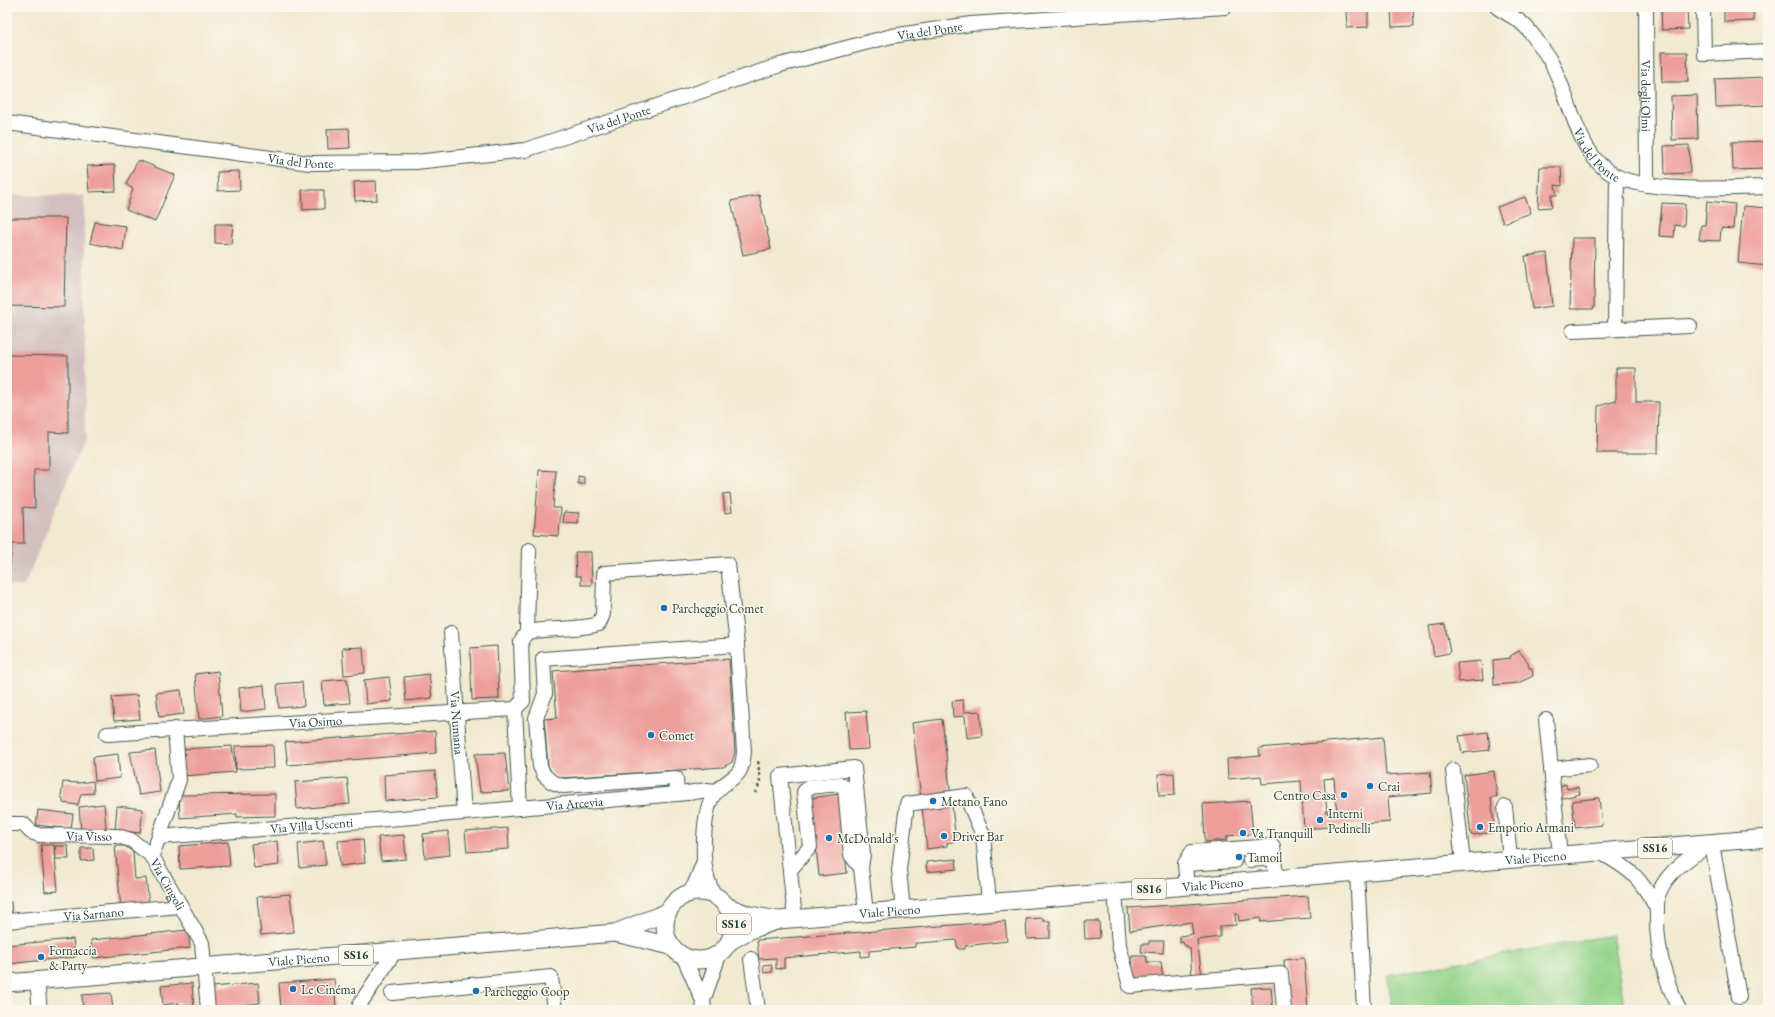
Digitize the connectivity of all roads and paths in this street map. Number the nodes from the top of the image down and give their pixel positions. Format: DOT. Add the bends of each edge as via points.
graph roads {
  1 [pos="1225,7"];
  2 [pos="1496,7"];
  3 [pos="1646,7"];
  4 [pos="1703,7"];
  5 [pos="1768,51"];
  6 [pos="7,123"];
  7 [pos="1617,177"];
  8 [pos="1647,185"];
  9 [pos="1768,188"];
  10 [pos="1690,326"];
  11 [pos="1615,329"];
  12 [pos="1573,331"];
  13 [pos="529,550"];
  14 [pos="527,632"];
  15 [pos="451,633"];
  16 [pos="737,645"];
  17 [pos="515,710"];
  18 [pos="458,712"];
  19 [pos="1546,720"];
  20 [pos="175,729"];
  21 [pos="107,734"];
  22 [pos="1590,765"];
  23 [pos="1551,769"];
  24 [pos="1453,770"];
  25 [pos="716,791"];
  26 [pos="682,794"];
  27 [pos="1505,807"];
  28 [pos="520,808"];
  29 [pos="707,812"];
  30 [pos="464,813"];
  31 [pos="7,824"];
  32 [pos="159,837"];
  33 [pos="1768,838"];
  34 [pos="1712,844"];
  35 [pos="1598,852"];
  36 [pos="1560,855"];
  37 [pos="152,856"];
  38 [pos="1274,858"];
  39 [pos="1510,859"];
  40 [pos="704,860"];
  41 [pos="1250,860"];
  42 [pos="1234,861"];
  43 [pos="1463,863"];
  44 [pos="1185,864"];
  45 [pos="861,868"];
  46 [pos="790,870"];
  47 [pos="1357,872"];
  48 [pos="1276,879"];
  49 [pos="1187,886"];
  50 [pos="1115,892"];
  51 [pos="688,894"];
  52 [pos="714,895"];
  53 [pos="989,903"];
  54 [pos="180,906"];
  55 [pos="728,907"];
  56 [pos="1657,909"];
  57 [pos="903,910"];
  58 [pos="668,912"];
  59 [pos="866,913"];
  60 [pos="787,919"];
  61 [pos="7,921"];
  62 [pos="615,933"];
  63 [pos="730,941"];
  64 [pos="671,946"];
  65 [pos="395,951"];
  66 [pos="719,955"];
  67 [pos="684,958"];
  68 [pos="751,959"];
  69 [pos="204,967"];
  70 [pos="37,981"];
  71 [pos="7,983"];
  72 [pos="392,993"];
  73 [pos="1739,997"];
  74 [pos="704,1005"];
  75 [pos="40,1010"];
  76 [pos="208,1010"];
  77 [pos="361,1010"];
  78 [pos="555,1010"];
  79 [pos="758,1010"];
  80 [pos="1284,1010"];
  81 [pos="1364,1010"];
  82 [pos="1679,1010"];
  1 -- 6 [label="street, Via del Ponte" via="971,24 892,36 780,65 525,150 416,162 310,163"];
  2 -- 7 [label="street, Via del Ponte" via="1524,25 1548,57 1564,88 1582,141 1601,166"];
  3 -- 8 [label="street, Via degli Olmi"];
  4 -- 5 [label="street" via="1704,54"];
  7 -- 8 [label="street, Via del Ponte"];
  7 -- 11 [label="street"];
  8 -- 9 [label="street, Via del Ponte"];
  10 -- 11 [label="street"];
  11 -- 12 [label="street"];
  13 -- 14 [label="street"];
  14 -- 16 [label="street" via="599,624 603,614 604,573 728,564"];
  14 -- 17 [label="street" via="521,641 523,701"];
  15 -- 18 [label="street, Via Numana"];
  16 -- 25 [label="street" via="743,767 737,776"];
  16 -- 26 [label="street" via="543,659 546,694 536,718 540,766 544,775 552,782 563,786 676,778"];
  17 -- 18 [label="street, Via Osimo"];
  17 -- 28 [label="street"];
  18 -- 20 [label="street, Via Osimo"];
  18 -- 30 [label="street, Via Numana"];
  19 -- 23 [label="street"];
  20 -- 21 [label="street, Via Osimo"];
  20 -- 32 [label="street, Via Cingoli" via="179,780"];
  22 -- 23 [label="street"];
  23 -- 36 [label="street"];
  24 -- 43 [label="street"];
  25 -- 26 [label="street, Via Arcevia"];
  25 -- 29 [label="street"];
  26 -- 28 [label="street, Via Arcevia"];
  26 -- 29 [label="street" via="698,800"];
  27 -- 39 [label="street"];
  28 -- 30 [label="street, Via Arcevia"];
  29 -- 40 [label="street"];
  30 -- 32 [label="street, Via Villa Uscenti"];
  31 -- 37 [label="street, Via Visso" via="23,824 39,835 117,836 131,840"];
  32 -- 37 [label="street, Via Cingoli"];
  33 -- 34 [label="main road, SS16"];
  34 -- 35 [label="main road, Viale Piceno / SS16"];
  34 -- 56 [label="street" via="1693,855 1665,882 1658,894"];
  34 -- 73 [label="street"];
  35 -- 36 [label="main road, Viale Piceno / SS16"];
  35 -- 56 [label="street" via="1636,875"];
  36 -- 39 [label="main road, Viale Piceno / SS16"];
  37 -- 54 [label="street, Via Cingoli"];
  38 -- 41 [label="street"];
  38 -- 44 [label="street" via="1273,846 1192,852"];
  38 -- 48 [label="street"];
  39 -- 43 [label="main road, Viale Piceno / SS16"];
  40 -- 51 [label="street"];
  40 -- 52 [label="street"];
  42 -- 44 [label="street"];
  43 -- 47 [label="main road, Viale Piceno / SS16"];
  44 -- 49 [label="street"];
  45 -- 46 [label="street" via="851,855 845,788 840,784 808,787 804,792 810,847"];
  45 -- 46 [label="street" via="863,854 854,768 780,776"];
  45 -- 59 [label="street"];
  46 -- 60 [label="street"];
  47 -- 48 [label="main road, Viale Piceno / SS16"];
  47 -- 81 [label="street"];
  48 -- 49 [label="main road, Viale Piceno / SS16"];
  49 -- 50 [label="main road, Viale Piceno / SS16"];
  50 -- 53 [label="main road, Viale Piceno / SS16"];
  50 -- 80 [label="street" via="1120,945 1130,986 1281,974"];
  51 -- 52 [label="main road, SS16" via="697,892"];
  51 -- 58 [label="main road, Viale Piceno / SS16" via="676,901"];
  52 -- 55 [label="main road, Viale Piceno / SS16"];
  53 -- 57 [label="main road, Viale Piceno / SS16"];
  53 -- 57 [label="street" via="982,835 966,796 907,804 899,870"];
  54 -- 61 [label="street, Via Sarnano"];
  54 -- 69 [label="street, Via Cingoli" via="202,943"];
  55 -- 60 [label="main road, Viale Piceno / SS16" via="749,915"];
  55 -- 63 [label="main road, Viale Piceno / SS16" via="734,924"];
  56 -- 82 [label="street" via="1657,943 1669,986"];
  57 -- 59 [label="main road, Viale Piceno / SS16"];
  58 -- 62 [label="main road, Viale Piceno / SS16"];
  58 -- 64 [label="main road" via="665,929"];
  59 -- 60 [label="main road, Viale Piceno / SS16"];
  60 -- 63 [label="main road, Viale Piceno / SS16" via="750,930"];
  62 -- 64 [label="main road, Viale Piceno / SS16"];
  62 -- 65 [label="main road, Viale Piceno / SS16"];
  63 -- 66 [label="main road, Viale Piceno / SS16"];
  64 -- 67 [label="main road, Viale Piceno / SS16"];
  65 -- 69 [label="main road, Viale Piceno / SS16"];
  65 -- 77 [label="street" via="360,1004"];
  66 -- 67 [label="main road" via="702,961"];
  66 -- 74 [label="street"];
  67 -- 74 [label="street"];
  68 -- 79 [label="street"];
  69 -- 70 [label="main road, Viale Piceno / SS16"];
  69 -- 76 [label="street, Via Cingoli"];
  70 -- 71 [label="main road, Viale Piceno / SS16"];
  70 -- 75 [label="street"];
  72 -- 78 [label="street" via="551,977"];
}
